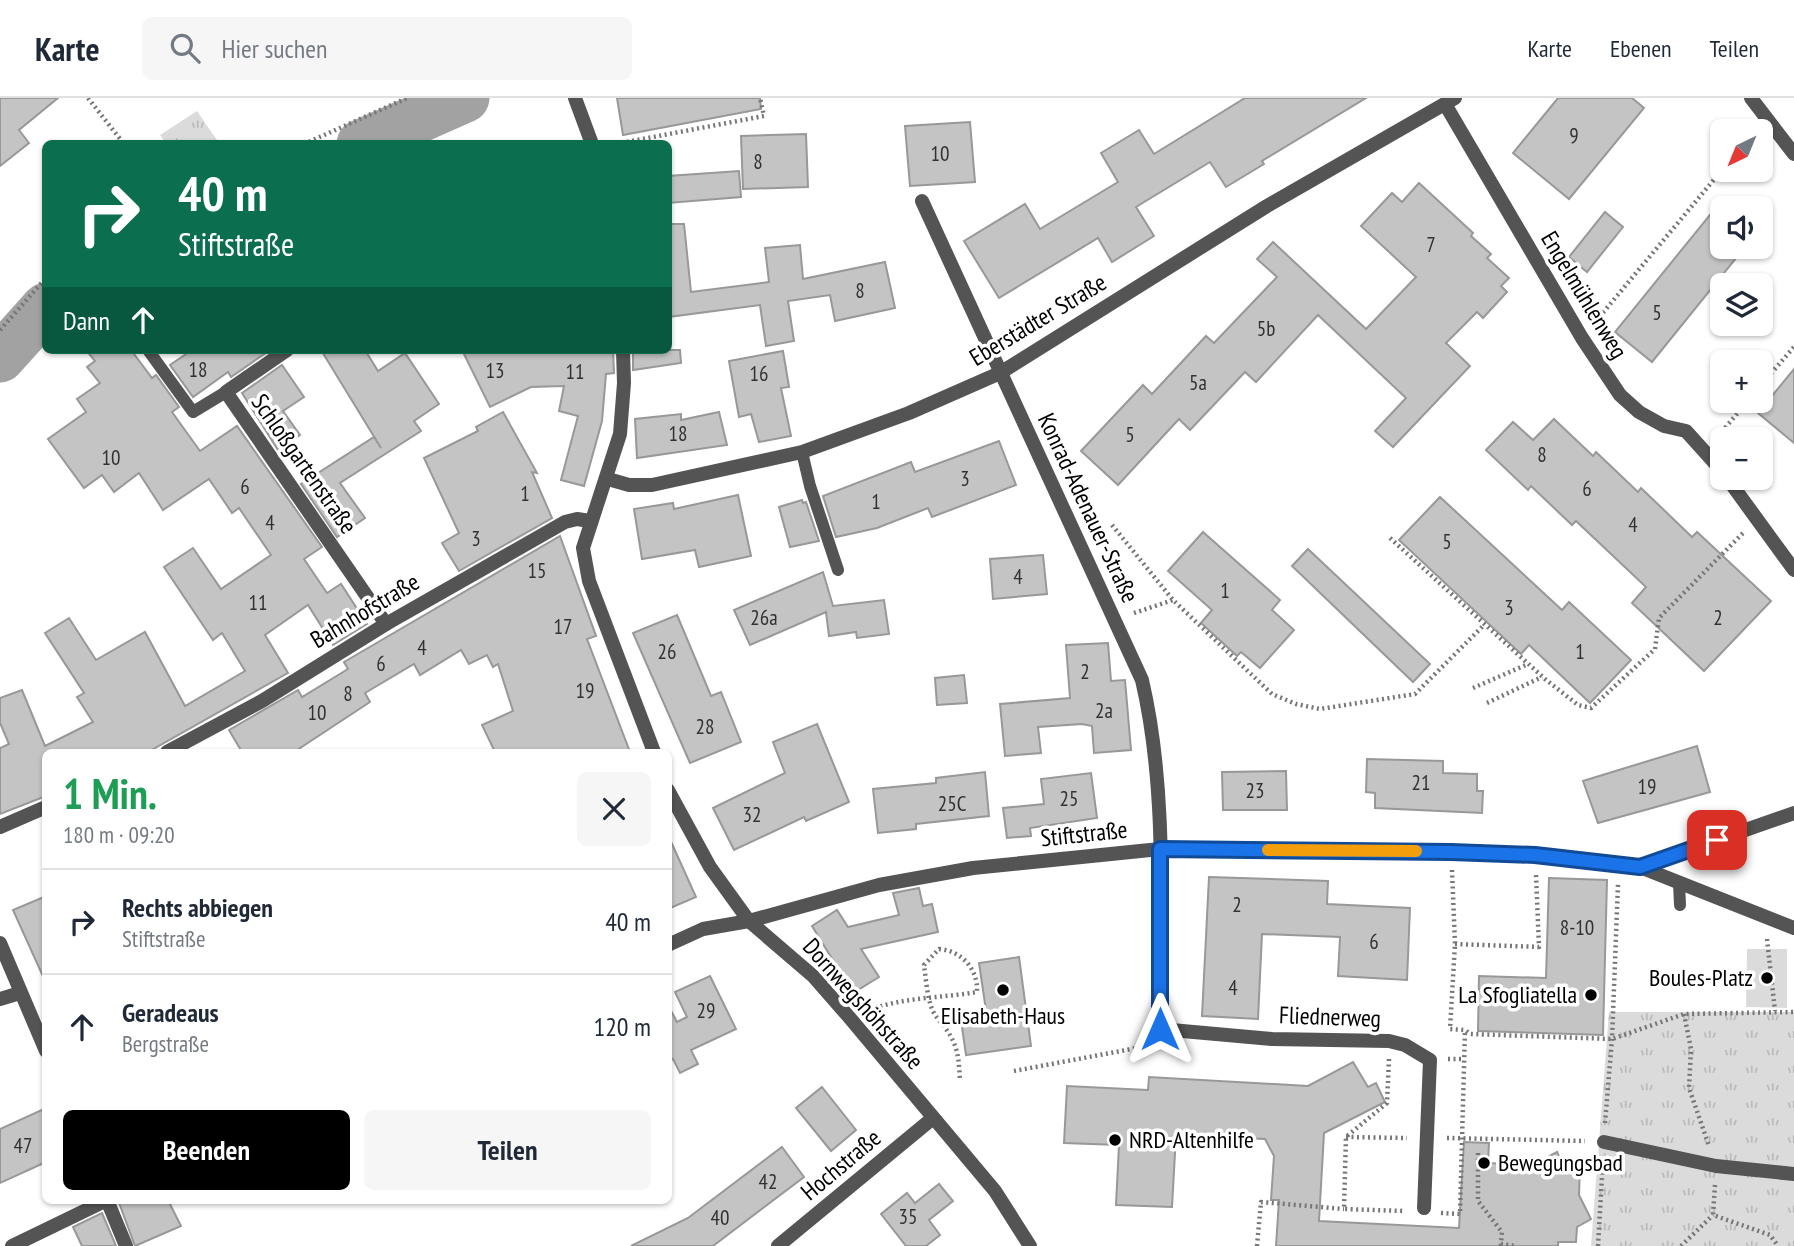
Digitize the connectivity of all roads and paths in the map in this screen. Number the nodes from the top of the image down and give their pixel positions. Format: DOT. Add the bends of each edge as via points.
graph roads {
  1 [pos="88,98"];
  2 [pos="407,98"];
  3 [pos="575,98"];
  4 [pos="760,98"];
  5 [pos="1751,98"];
  6 [pos="1450,101"];
  7 [pos="121,140"];
  8 [pos="313,140"];
  9 [pos="591,140"];
  10 [pos="637,140"];
  11 [pos="1794,155"];
  12 [pos="1712,182"];
  13 [pos="922,201"];
  14 [pos="42,283"];
  15 [pos="0,330"];
  16 [pos="1581,338"];
  17 [pos="1794,347"];
  18 [pos="151,354"];
  19 [pos="281,354"];
  20 [pos="623,354"];
  21 [pos="1773,371"];
  22 [pos="1000,373"];
  23 [pos="226,392"];
  24 [pos="1738,413"];
  25 [pos="1706,450"];
  26 [pos="802,452"];
  27 [pos="1710,455"];
  28 [pos="608,479"];
  29 [pos="1736,490"];
  30 [pos="1758,520"];
  31 [pos="590,521"];
  32 [pos="1112,525"];
  33 [pos="1390,538"];
  34 [pos="838,570"];
  35 [pos="1794,570"];
  36 [pos="1173,600"];
  37 [pos="1116,619"];
  38 [pos="386,624"];
  39 [pos="1483,625"];
  40 [pos="1528,664"];
  41 [pos="1542,677"];
  42 [pos="1473,688"];
  43 [pos="1487,703"];
  44 [pos="173,749"];
  45 [pos="653,749"];
  46 [pos="672,797"];
  47 [pos="42,809"];
  48 [pos="1794,813"];
  49 [pos="0,827"];
  50 [pos="1160,849"];
  51 [pos="1451,852"];
  52 [pos="1535,855"];
  53 [pos="1619,865"];
  54 [pos="1640,867"];
  55 [pos="1679,883"];
  56 [pos="1680,905"];
  57 [pos="1765,918"];
  58 [pos="749,921"];
  59 [pos="1794,928"];
  60 [pos="672,942"];
  61 [pos="0,943"];
  62 [pos="1455,944"];
  63 [pos="20,993"];
  64 [pos="0,999"];
  65 [pos="930,1000"];
  66 [pos="1775,1011"];
  67 [pos="1794,1012"];
  68 [pos="1684,1014"];
  69 [pos="849,1017"];
  70 [pos="1160,1029"];
  71 [pos="1465,1030"];
  72 [pos="1612,1039"];
  73 [pos="1390,1041"];
  74 [pos="42,1042"];
  75 [pos="1014,1071"];
  76 [pos="960,1080"];
  77 [pos="933,1118"];
  78 [pos="1346,1137"];
  79 [pos="1427,1138"];
  80 [pos="1462,1139"];
  81 [pos="1604,1142"];
  82 [pos="1478,1153"];
  83 [pos="1716,1166"];
  84 [pos="1794,1174"];
  85 [pos="101,1204"];
  86 [pos="108,1204"];
  87 [pos="1344,1209"];
  88 [pos="1429,1210"];
  89 [pos="1409,1211"];
  90 [pos="1713,1215"];
  91 [pos="1515,1245"];
  92 [pos="12,1246"];
  93 [pos="126,1246"];
  94 [pos="778,1246"];
  95 [pos="1030,1246"];
  96 [pos="1257,1246"];
  97 [pos="1598,1246"];
  98 [pos="1681,1246"];
  99 [pos="1778,1246"];
  1 -- 7 [label="path"];
  2 -- 8 [label="path"];
  3 -- 9 [label="street"];
  4 -- 10 [label="path" via="764,116"];
  5 -- 11 [label="street"];
  6 -- 16 [label="street, Engelmühlenweg"];
  6 -- 22 [label="street, Eberstädter Straße" via="1267,206"];
  12 -- 16 [label="path"];
  13 -- 22 [label="street, Konrad-Adenauer-Straße"];
  14 -- 15 [label="path"];
  16 -- 25 [label="street, Engelmühlenweg" via="1620,395 1664,426 1686,431"];
  17 -- 21 [label="path"];
  18 -- 23 [label="lane" via="193,412"];
  19 -- 23 [label="street, Schloßgartenstraße"];
  20 -- 28 [label="street" via="620,434"];
  22 -- 26 [label="street, Eberstädter Straße"];
  22 -- 37 [label="street, Konrad-Adenauer-Straße"];
  23 -- 38 [label="street, Schloßgartenstraße"];
  24 -- 25 [label="path"];
  25 -- 27 [label="street, Engelmühlenweg"];
  26 -- 28 [label="street, Eberstädter Straße" via="653,485"];
  26 -- 34 [label="lane"];
  28 -- 31 [label="street"];
  29 -- 30 [label="street"];
  30 -- 35 [label="street"];
  30 -- 41 [label="path" via="1725,547 1659,618 1655,649 1591,708 1578,705"];
  31 -- 38 [label="street, Bahnhofstraße" via="565,522"];
  31 -- 45 [label="street" via="583,548 589,581"];
  32 -- 36 [label="path"];
  33 -- 39 [label="path"];
  36 -- 37 [label="path"];
  36 -- 39 [label="path" via="1272,694 1320,709 1415,694"];
  37 -- 50 [label="street, Konrad-Adenauer-Straße" via="1142,680 1150,714"];
  38 -- 44 [label="street, Bahnhofstraße" via="262,701"];
  39 -- 40 [label="path"];
  40 -- 41 [label="path"];
  40 -- 42 [label="path"];
  41 -- 43 [label="path"];
  46 -- 58 [label="street, Dornwegshöhstraße" via="710,867"];
  47 -- 49 [label="street"];
  48 -- 54 [label="street"];
  50 -- 51 [label="street, Stiftstraße"];
  50 -- 58 [label="street, Stiftstraße" via="973,868 892,883"];
  50 -- 70 [label="street"];
  51 -- 52 [label="street, Stiftstraße"];
  51 -- 62 [label="path"];
  52 -- 53 [label="street, Stiftstraße"];
  52 -- 62 [label="path" via="1539,947"];
  53 -- 54 [label="street, Stiftstraße"];
  53 -- 72 [label="path"];
  54 -- 55 [label="street"];
  55 -- 56 [label="lane"];
  55 -- 57 [label="street"];
  57 -- 59 [label="street"];
  57 -- 66 [label="path"];
  58 -- 60 [label="street, Stiftstraße" via="703,929"];
  58 -- 69 [label="street, Dornwegshöhstraße" via="813,976"];
  61 -- 63 [label="street"];
  62 -- 71 [label="path" via="1450,1029"];
  63 -- 64 [label="street"];
  63 -- 74 [label="street"];
  65 -- 65 [label="path" via="924,965 931,954 943,949 971,966 978,977 978,992"];
  65 -- 69 [label="path" via="883,1005"];
  65 -- 76 [label="path" via="958,1054"];
  66 -- 67 [label="path"];
  66 -- 68 [label="path"];
  68 -- 72 [label="path"];
  68 -- 83 [label="path" via="1691,1049 1689,1088"];
  69 -- 77 [label="street, Dornwegshöhstraße"];
  70 -- 73 [label="street, Fliednerweg" via="1272,1039"];
  70 -- 75 [label="path" via="1137,1048"];
  71 -- 72 [label="path" via="1470,1034"];
  71 -- 80 [label="path"];
  72 -- 81 [label="path"];
  73 -- 78 [label="path" via="1387,1103"];
  73 -- 79 [label="street, Fliednerweg" via="1430,1060"];
  77 -- 94 [label="street, Hochstraße"];
  77 -- 95 [label="street, Dornwegshöhstraße" via="995,1191"];
  78 -- 79 [label="path"];
  78 -- 87 [label="path"];
  79 -- 80 [label="path"];
  79 -- 88 [label="street, Fliednerweg"];
  80 -- 81 [label="path"];
  80 -- 88 [label="path" via="1461,1214"];
  81 -- 83 [label="street"];
  81 -- 97 [label="path"];
  82 -- 91 [label="path" via="1478,1201 1502,1232 1501,1244"];
  83 -- 84 [label="street"];
  83 -- 90 [label="path"];
  85 -- 92 [label="street"];
  86 -- 93 [label="street"];
  87 -- 89 [label="path"];
  87 -- 96 [label="path" via="1261,1202"];
  90 -- 98 [label="path"];
  90 -- 99 [label="path" via="1770,1235"];
}
